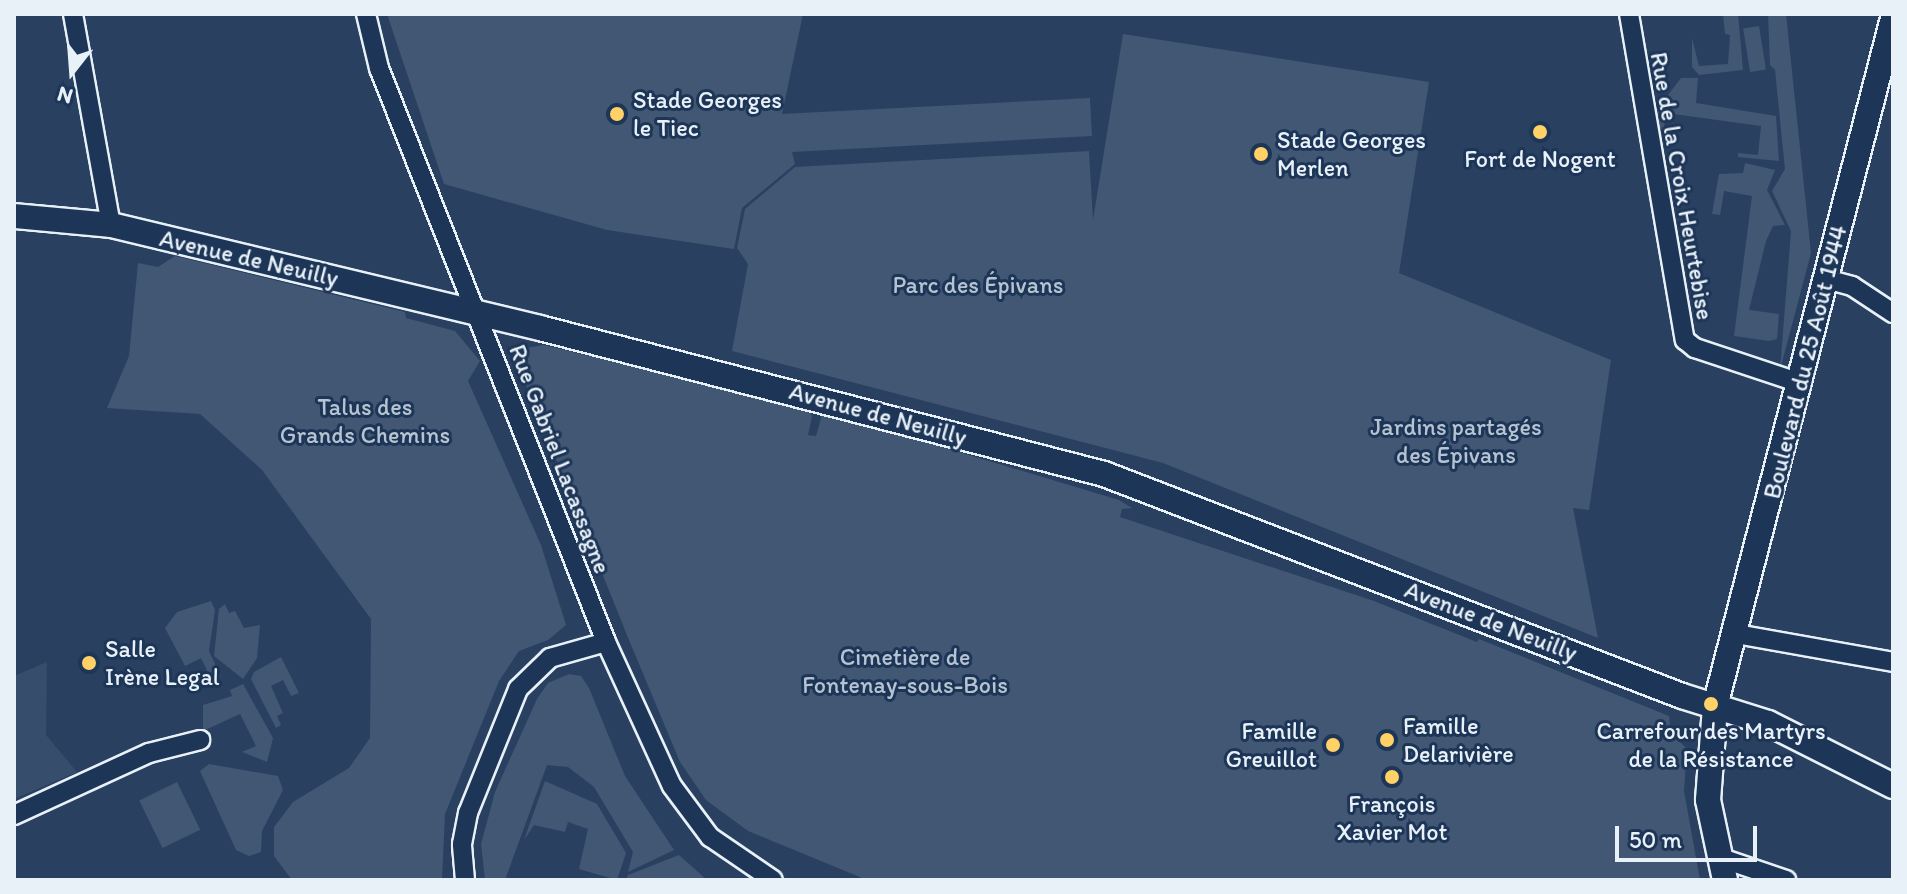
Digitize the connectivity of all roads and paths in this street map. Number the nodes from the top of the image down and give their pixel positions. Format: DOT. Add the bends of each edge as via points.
graph roads {
  1 [pos="73,14"];
  2 [pos="366,14"];
  3 [pos="1629,14"];
  4 [pos="1893,18"];
  5 [pos="14,216"];
  6 [pos="111,225"];
  7 [pos="1826,279"];
  8 [pos="477,313"];
  9 [pos="1893,313"];
  10 [pos="1800,383"];
  11 [pos="1736,634"];
  12 [pos="606,642"];
  13 [pos="1893,662"];
  14 [pos="1715,706"];
  15 [pos="200,740"];
  16 [pos="1893,786"];
  17 [pos="14,815"];
  18 [pos="1723,869"];
  19 [pos="465,880"];
  20 [pos="773,880"];
  21 [pos="1786,880"];
  1 -- 6 [label="street"];
  2 -- 8 [label="street, Rue Gabriel Lacassagne" via="379,68"];
  3 -- 10 [label="street, Rue de la Croix Heurtebise" via="1685,340"];
  4 -- 7 [label="street, Boulevard du 25 Août 1944"];
  5 -- 6 [label="street, Avenue de Neuilly"];
  6 -- 8 [label="street, Avenue de Neuilly"];
  7 -- 9 [label="street" via="1852,286"];
  7 -- 10 [label="street, Boulevard du 25 Août 1944"];
  8 -- 12 [label="street, Rue Gabriel Lacassagne"];
  8 -- 14 [label="street, Avenue de Neuilly" via="1104,474"];
  10 -- 11 [label="street, Boulevard du 25 Août 1944"];
  11 -- 13 [label="street"];
  11 -- 14 [label="street, Boulevard du 25 Août 1944"];
  12 -- 19 [label="street" via="550,658 518,689 468,813 462,853"];
  12 -- 20 [label="street, Rue Gabriel Lacassagne" via="672,786 710,837"];
  14 -- 16 [label="street, Avenue de Neuilly" via="1768,723"];
  14 -- 18 [label="street, Boulevard du 25 Août 1944" via="1707,773"];
  15 -- 17 [label="street" via="149,753"];
  18 -- 21 [label="street"];
}
